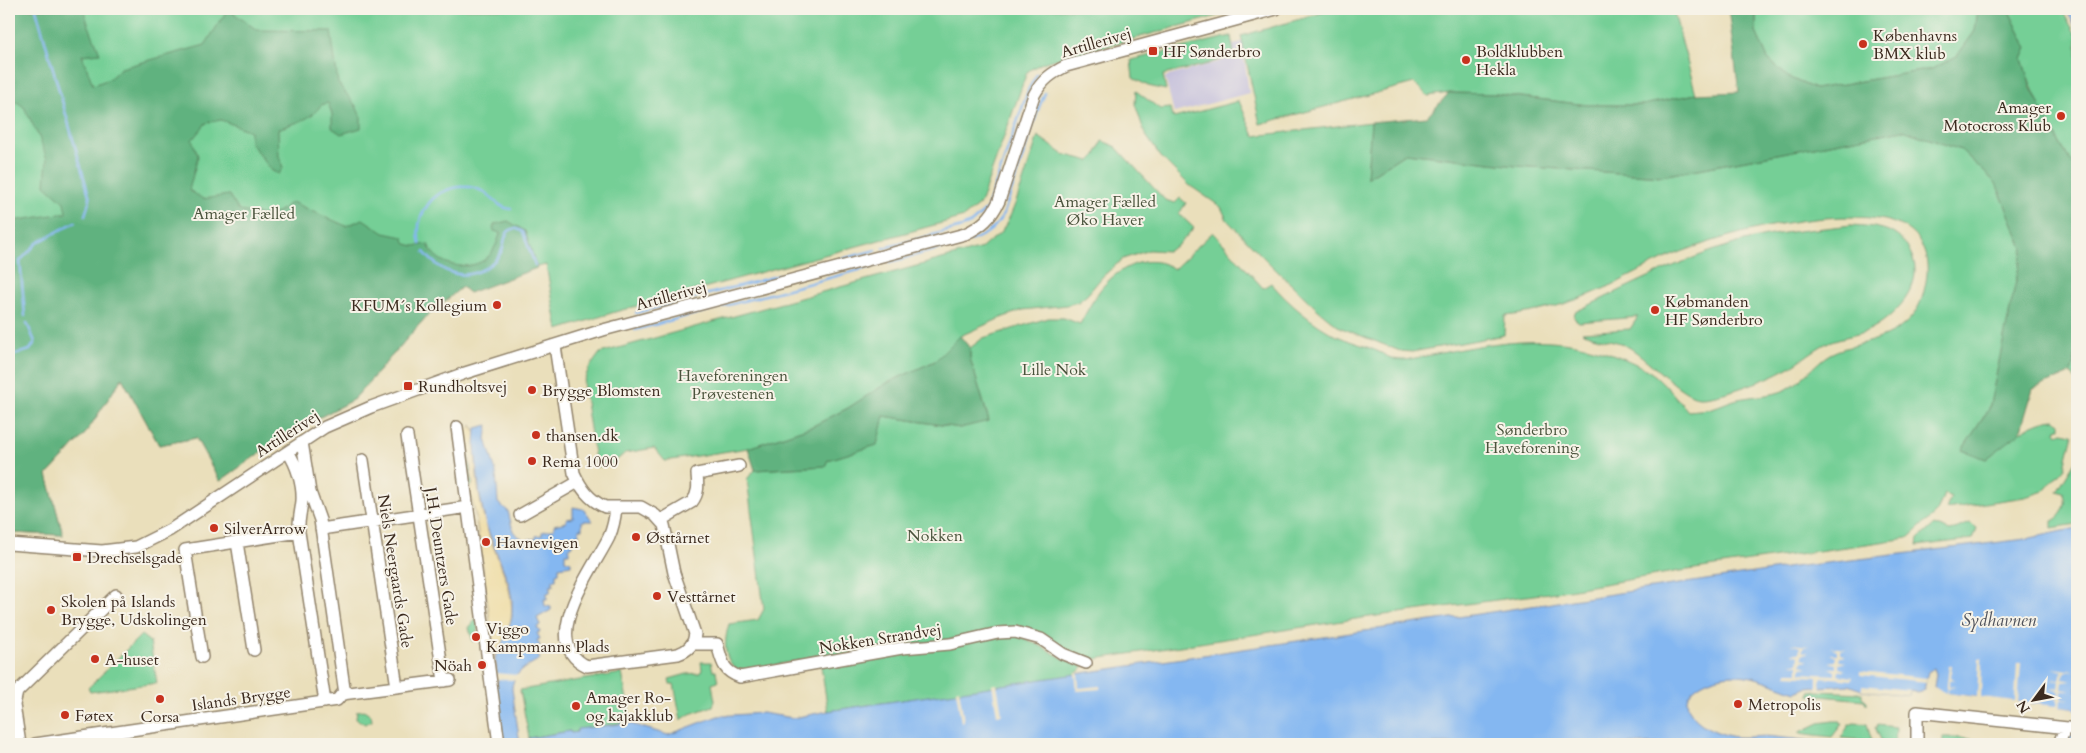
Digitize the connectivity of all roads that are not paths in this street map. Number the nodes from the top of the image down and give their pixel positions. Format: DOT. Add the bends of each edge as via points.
graph roads {
  1 [pos="1276,9"];
  2 [pos="555,346"];
  3 [pos="457,427"];
  4 [pos="407,436"];
  5 [pos="302,442"];
  6 [pos="288,452"];
  7 [pos="363,460"];
  8 [pos="739,466"];
  9 [pos="578,482"];
  10 [pos="468,507"];
  11 [pos="616,507"];
  12 [pos="419,514"];
  13 [pos="520,515"];
  14 [pos="661,520"];
  15 [pos="372,521"];
  16 [pos="321,529"];
  17 [pos="299,532"];
  18 [pos="237,542"];
  19 [pos="9,544"];
  20 [pos="116,595"];
  21 [pos="692,644"];
  22 [pos="254,650"];
  23 [pos="202,657"];
  24 [pos="1086,663"];
  25 [pos="447,681"];
  26 [pos="397,687"];
  27 [pos="13,690"];
  28 [pos="345,694"];
  29 [pos="325,702"];
  30 [pos="2070,728"];
  31 [pos="20,744"];
  32 [pos="35,744"];
  33 [pos="499,744"];
  34 [pos="1917,744"];
  35 [pos="2059,744"];
  1 -- 2 [label="street, Artillerivej" via="1054,72 1034,95 993,213 965,234 603,330"];
  2 -- 5 [label="street, Artillerivej" via="465,373 371,407 325,427"];
  2 -- 9 [label="street"];
  3 -- 10 [label="street"];
  4 -- 12 [label="street, J.H. Deuntzers Gade"];
  5 -- 6 [label="street, Artillerivej"];
  5 -- 16 [label="street" via="310,492"];
  6 -- 17 [label="street" via="295,463 302,498"];
  6 -- 19 [label="street, Artillerivej" via="170,530 136,547 102,551"];
  7 -- 15 [label="street, Niels Neergaards Gade"];
  8 -- 14 [label="street" via="697,474 695,498"];
  9 -- 11 [label="street" via="597,503"];
  9 -- 13 [label="street"];
  10 -- 12 [label="street"];
  10 -- 33 [label="street"];
  11 -- 14 [label="street" via="641,507"];
  11 -- 21 [label="street" via="609,536 581,585 571,610 566,640 572,654 587,666 597,666 678,654"];
  12 -- 15 [label="street"];
  12 -- 25 [label="street, J.H. Deuntzers Gade"];
  14 -- 21 [label="street" via="667,530 674,573 694,629"];
  15 -- 16 [label="street"];
  15 -- 26 [label="street, Niels Neergaards Gade"];
  16 -- 28 [label="street"];
  17 -- 18 [label="street"];
  17 -- 29 [label="street"];
  18 -- 22 [label="street"];
  18 -- 23 [label="street" via="184,550"];
  20 -- 27 [label="street"];
  21 -- 24 [label="street, Nokken Strandvej" via="717,644 728,672 740,677 902,648 950,644 1016,632 1041,639 1075,660"];
  25 -- 26 [label="street, Islands Brygge"];
  26 -- 28 [label="street, Islands Brygge"];
  27 -- 31 [label="street"];
  28 -- 29 [label="street, Islands Brygge" via="337,700"];
  29 -- 32 [label="street, Islands Brygge"];
  30 -- 34 [label="street" via="1917,712"];
  30 -- 35 [label="street"];
}
